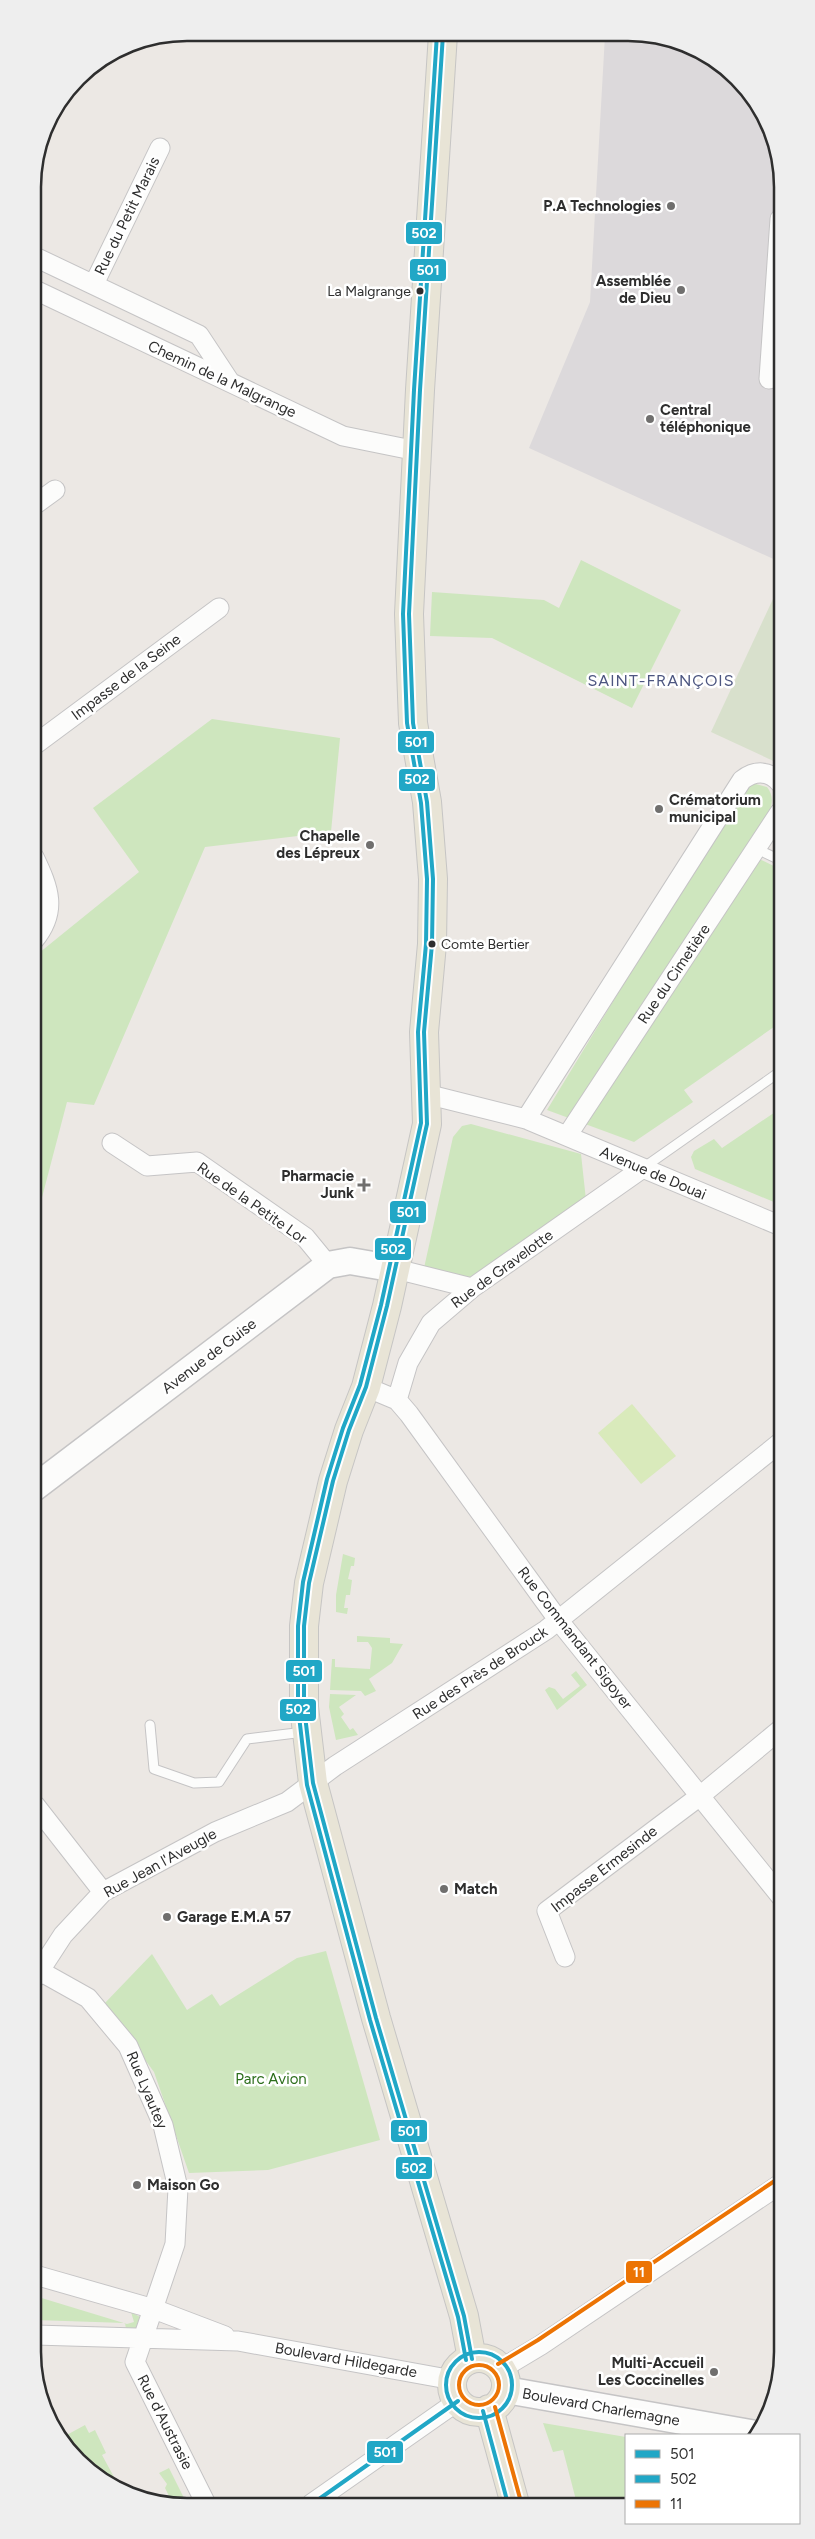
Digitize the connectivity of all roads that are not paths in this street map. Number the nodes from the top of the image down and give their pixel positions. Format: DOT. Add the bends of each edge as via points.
graph roads {
  1 [pos="443,41"];
  2 [pos="160,148"];
  3 [pos="42,260"];
  4 [pos="94,284"];
  5 [pos="42,293"];
  6 [pos="774,307"];
  7 [pos="769,379"];
  8 [pos="231,383"];
  9 [pos="417,451"];
  10 [pos="55,490"];
  11 [pos="42,500"];
  12 [pos="218,608"];
  13 [pos="42,740"];
  14 [pos="774,777"];
  15 [pos="774,822"];
  16 [pos="757,849"];
  17 [pos="774,857"];
  18 [pos="42,873"];
  19 [pos="42,929"];
  20 [pos="774,1076"];
  21 [pos="426,1094"];
  22 [pos="526,1119"];
  23 [pos="567,1136"];
  24 [pos="112,1143"];
  25 [pos="643,1168"];
  26 [pos="774,1223"];
  27 [pos="328,1265"];
  28 [pos="396,1270"];
  29 [pos="472,1288"];
  30 [pos="366,1387"];
  31 [pos="397,1400"];
  32 [pos="773,1448"];
  33 [pos="41,1482"];
  34 [pos="559,1621"];
  35 [pos="150,1725"];
  36 [pos="307,1732"];
  37 [pos="773,1734"];
  38 [pos="313,1783"];
  39 [pos="700,1796"];
  40 [pos="41,1813"];
  41 [pos="773,1887"];
  42 [pos="103,1892"];
  43 [pos="565,1957"];
  44 [pos="41,1968"];
  45 [pos="41,1976"];
  46 [pos="773,2189"];
  47 [pos="41,2277"];
  48 [pos="154,2309"];
  49 [pos="41,2335"];
  50 [pos="144,2339"];
  51 [pos="238,2341"];
  52 [pos="472,2359"];
  53 [pos="456,2390"];
  54 [pos="499,2390"];
  55 [pos="749,2433"];
  56 [pos="203,2498"];
  57 [pos="319,2498"];
  58 [pos="514,2498"];
  1 -- 9 [label="main road"];
  2 -- 4 [label="street, Rue du Petit Marais"];
  3 -- 4 [label="street, Rue du Petit Marais"];
  4 -- 8 [label="street, Rue du Petit Marais" via="199,335"];
  5 -- 8 [label="street, Chemin de la Malgrange"];
  6 -- 7 [label="street"];
  8 -- 9 [label="street, Chemin de la Malgrange" via="343,436"];
  9 -- 21 [label="main road" via="409,622 413,723 427,802 433,879 432,944 424,1032"];
  10 -- 11 [label="street"];
  12 -- 13 [label="street, Impasse de la Seine"];
  14 -- 22 [label="street" via="764,772 748,775 737,786"];
  15 -- 16 [label="street, Rue du Cimetière"];
  16 -- 17 [label="lane"];
  16 -- 23 [label="street, Rue du Cimetière"];
  18 -- 19 [label="street" via="50,901"];
  20 -- 25 [label="lane"];
  21 -- 22 [label="street, Avenue de Douai"];
  21 -- 28 [label="main road" via="427,1124"];
  22 -- 23 [label="street, Avenue de Douai"];
  23 -- 25 [label="street, Avenue de Douai"];
  24 -- 27 [label="street, Rue de la Petite Lor" via="147,1166 197,1162 305,1237"];
  25 -- 26 [label="street, Avenue de Douai"];
  25 -- 29 [label="street, Rue de Gravelotte"];
  27 -- 28 [label="street, Avenue de Guise" via="350,1261"];
  27 -- 33 [label="street, Avenue de Guise"];
  28 -- 29 [label="street"];
  28 -- 30 [label="main road"];
  29 -- 31 [label="street, Rue de Gravelotte" via="431,1323 408,1363"];
  30 -- 31 [label="street, Rue Commandant Sigoyer"];
  30 -- 36 [label="main road" via="337,1469 309,1583 304,1626"];
  31 -- 34 [label="street, Rue Commandant Sigoyer"];
  32 -- 34 [label="street, Rue des Près de Brouck"];
  34 -- 38 [label="street, Rue des Près de Brouck"];
  34 -- 39 [label="street, Rue Commandant Sigoyer"];
  35 -- 36 [label="lane" via="154,1769 194,1782 219,1782 247,1739"];
  36 -- 38 [label="main road"];
  37 -- 39 [label="street"];
  38 -- 42 [label="street, Rue Jean l'Aveugle" via="287,1802 215,1832"];
  38 -- 52 [label="main road" via="378,2025 464,2316"];
  39 -- 41 [label="street, Rue Commandant Sigoyer"];
  39 -- 43 [label="street, Impasse Ermesinde" via="547,1911"];
  40 -- 42 [label="street"];
  42 -- 44 [label="street, Rue Jean l'Aveugle" via="63,1935"];
  45 -- 48 [label="street, Rue Lyautey" via="88,1998 128,2046 163,2126 178,2188 175,2244"];
  46 -- 54 [label="street" via="541,2346"];
  47 -- 48 [label="street, Boulevard Hildegarde"];
  48 -- 50 [label="street, Rue Lyautey"];
  48 -- 51 [label="street, Boulevard Hildegarde"];
  49 -- 50 [label="street, Boulevard Hildegarde"];
  50 -- 51 [label="street, Boulevard Hildegarde"];
  50 -- 56 [label="street, Rue d'Austrasie" via="135,2362"];
  51 -- 53 [label="street, Boulevard Hildegarde"];
  52 -- 53 [label="main road" via="459,2367"];
  52 -- 54 [label="main road" via="490,2360"];
  53 -- 54 [label="main road" via="471,2410"];
  53 -- 57 [label="street"];
  54 -- 55 [label="street, Boulevard Charlemagne"];
  54 -- 58 [label="main road"];
}
